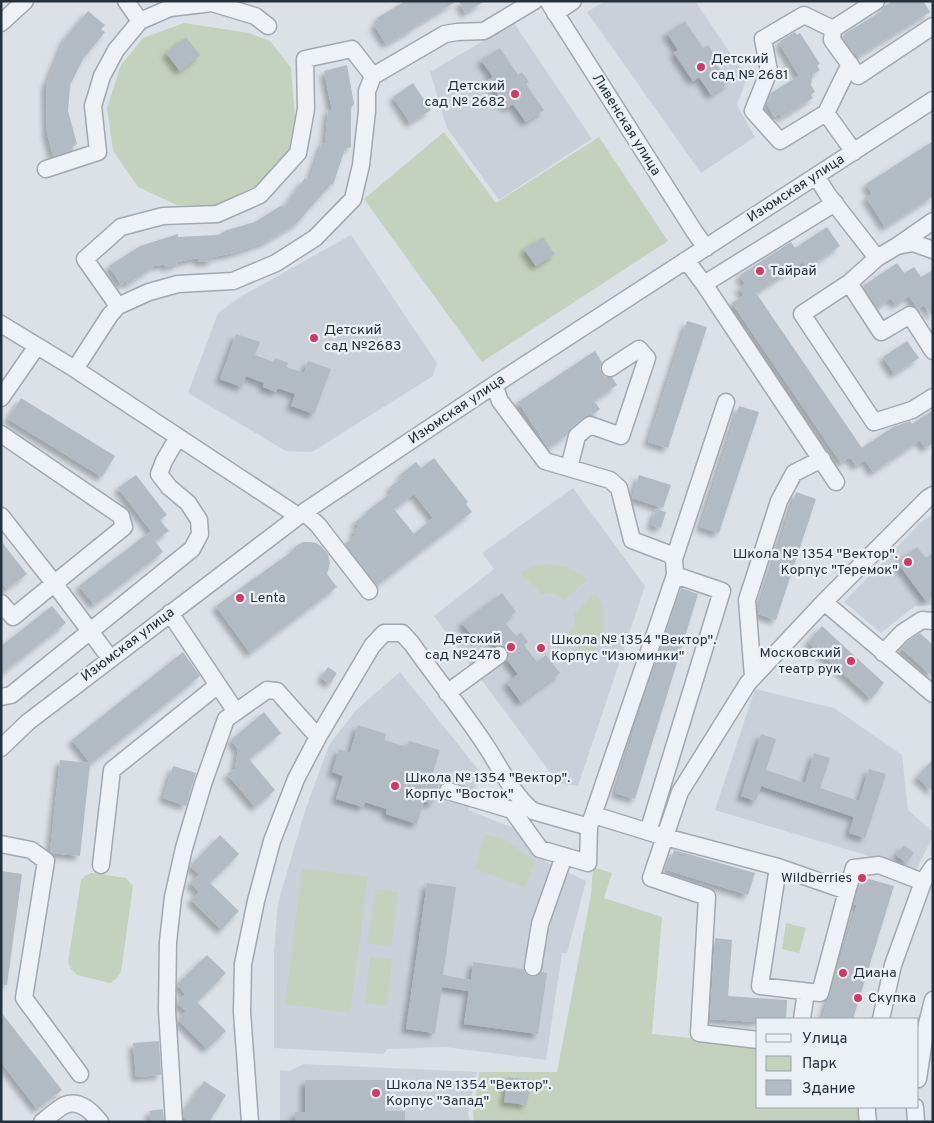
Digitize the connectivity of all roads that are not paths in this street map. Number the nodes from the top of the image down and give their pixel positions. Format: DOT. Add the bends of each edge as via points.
graph roads {
  1 [pos="25,1"];
  2 [pos="126,1"];
  3 [pos="534,1"];
  4 [pos="573,1"];
  5 [pos="876,1"];
  6 [pos="552,7"];
  7 [pos="140,21"];
  8 [pos="1,23"];
  9 [pos="268,26"];
  10 [pos="933,26"];
  11 [pos="833,29"];
  12 [pos="850,64"];
  13 [pos="373,76"];
  14 [pos="933,100"];
  15 [pos="826,113"];
  16 [pos="854,152"];
  17 [pos="46,170"];
  18 [pos="816,176"];
  19 [pos="835,203"];
  20 [pos="933,221"];
  21 [pos="897,246"];
  22 [pos="706,248"];
  23 [pos="933,250"];
  24 [pos="877,258"];
  25 [pos="686,260"];
  26 [pos="849,283"];
  27 [pos="704,284"];
  28 [pos="118,306"];
  29 [pos="1,324"];
  30 [pos="37,346"];
  31 [pos="932,349"];
  32 [pos="610,368"];
  33 [pos="75,369"];
  34 [pos="494,385"];
  35 [pos="933,397"];
  36 [pos="1,398"];
  37 [pos="726,402"];
  38 [pos="1,434"];
  39 [pos="178,436"];
  40 [pos="822,460"];
  41 [pos="569,468"];
  42 [pos="836,482"];
  43 [pos="933,495"];
  44 [pos="301,514"];
  45 [pos="1,516"];
  46 [pos="674,567"];
  47 [pos="54,583"];
  48 [pos="369,591"];
  49 [pos="722,591"];
  50 [pos="748,600"];
  51 [pos="824,602"];
  52 [pos="1,603"];
  53 [pos="170,613"];
  54 [pos="933,621"];
  55 [pos="7,622"];
  56 [pos="90,631"];
  57 [pos="883,653"];
  58 [pos="498,656"];
  59 [pos="110,658"];
  60 [pos="753,677"];
  61 [pos="218,685"];
  62 [pos="447,693"];
  63 [pos="933,694"];
  64 [pos="1,697"];
  65 [pos="236,712"];
  66 [pos="318,737"];
  67 [pos="1,748"];
  68 [pos="448,791"];
  69 [pos="592,821"];
  70 [pos="648,832"];
  71 [pos="665,837"];
  72 [pos="1,844"];
  73 [pos="564,856"];
  74 [pos="100,865"];
  75 [pos="778,867"];
  76 [pos="929,875"];
  77 [pos="847,891"];
  78 [pos="533,967"];
  79 [pos="806,992"];
  80 [pos="933,1000"];
  81 [pos="802,1018"];
  82 [pos="881,1018"];
  83 [pos="756,1040"];
  84 [pos="927,1060"];
  85 [pos="80,1074"];
  86 [pos="919,1077"];
  87 [pos="867,1108"];
  88 [pos="915,1108"];
  89 [pos="42,1122"];
  90 [pos="100,1122"];
  91 [pos="174,1122"];
  92 [pos="250,1122"];
  93 [pos="868,1122"];
  94 [pos="916,1122"];
  1 -- 8 [label="street"];
  2 -- 7 [label="street"];
  3 -- 13 [label="street" via="484,30 445,34"];
  4 -- 6 [label="street"];
  5 -- 11 [label="street"];
  6 -- 22 [label="street, Ливенская улица"];
  7 -- 9 [label="street" via="170,8 212,4 255,16"];
  7 -- 17 [label="street" via="116,50 102,76 93,106 98,152"];
  10 -- 12 [label="street" via="858,76"];
  11 -- 12 [label="street" via="832,40"];
  11 -- 15 [label="street" via="804,15 763,39 768,70 753,110 780,141"];
  12 -- 15 [label="street"];
  13 -- 28 [label="street" via="367,91 361,166 353,199 315,238 276,263 233,281 178,284"];
  13 -- 28 [label="street" via="352,49 305,59 306,109 298,153 260,195 217,214 163,216 121,227 85,259"];
  14 -- 16 [label="street, Изюмская улица"];
  15 -- 16 [label="street"];
  16 -- 18 [label="street, Изюмская улица"];
  18 -- 19 [label="street"];
  18 -- 22 [label="street, Изюмская улица"];
  19 -- 24 [label="street"];
  19 -- 27 [label="street"];
  20 -- 21 [label="street"];
  21 -- 23 [label="street" via="913,243"];
  21 -- 24 [label="street"];
  22 -- 25 [label="street, Изюмская улица"];
  24 -- 26 [label="street"];
  25 -- 27 [label="street"];
  25 -- 34 [label="street, Изюмская улица"];
  26 -- 31 [label="street" via="881,332 910,315"];
  26 -- 35 [label="street" via="802,314 874,422 912,410"];
  27 -- 40 [label="street"];
  28 -- 33 [label="street"];
  29 -- 30 [label="street"];
  30 -- 33 [label="street"];
  30 -- 36 [label="street"];
  32 -- 41 [label="street" via="639,348 647,358 621,436 590,425 577,436"];
  33 -- 39 [label="street"];
  34 -- 41 [label="street" via="500,401 545,461"];
  34 -- 44 [label="street, Изюмская улица"];
  37 -- 46 [label="street"];
  38 -- 47 [label="street" via="121,516 124,527"];
  39 -- 44 [label="street"];
  39 -- 56 [label="street" via="159,474 188,503 199,520 200,534 192,550"];
  40 -- 42 [label="street"];
  40 -- 50 [label="street" via="794,473 779,500"];
  41 -- 46 [label="street" via="610,480 619,488 632,540 669,554"];
  43 -- 51 [label="street"];
  44 -- 48 [label="street" via="318,525"];
  44 -- 53 [label="street, Изюмская улица"];
  45 -- 47 [label="street"];
  46 -- 49 [label="street"];
  46 -- 69 [label="street"];
  47 -- 55 [label="street"];
  47 -- 56 [label="street"];
  49 -- 50 [label="street"];
  49 -- 70 [label="street"];
  50 -- 60 [label="street"];
  51 -- 57 [label="street"];
  51 -- 60 [label="street"];
  52 -- 55 [label="street"];
  53 -- 59 [label="street, Изюмская улица"];
  53 -- 61 [label="street"];
  54 -- 57 [label="street" via="922,620 902,633"];
  56 -- 59 [label="street"];
  56 -- 64 [label="street" via="11,695"];
  57 -- 63 [label="street"];
  58 -- 62 [label="street"];
  59 -- 67 [label="street, Изюмская улица" via="28,722"];
  60 -- 71 [label="street" via="680,792"];
  61 -- 65 [label="street"];
  61 -- 74 [label="street" via="112,770"];
  62 -- 66 [label="street" via="402,633 384,633 372,646"];
  62 -- 69 [label="street" via="527,806 533,811"];
  65 -- 66 [label="street" via="267,690 277,691"];
  65 -- 91 [label="street" via="226,719 205,776 173,897 168,942 167,1010"];
  66 -- 92 [label="street" via="296,779 272,841 243,964 242,1012"];
  68 -- 73 [label="street" via="512,810 540,850"];
  69 -- 70 [label="street"];
  69 -- 73 [label="street" via="588,863"];
  70 -- 71 [label="street"];
  71 -- 75 [label="street"];
  71 -- 83 [label="street" via="651,878 707,897 699,1033"];
  72 -- 85 [label="street" via="31,850 46,861 24,998"];
  73 -- 78 [label="street" via="540,924"];
  75 -- 77 [label="street"];
  75 -- 79 [label="street" via="760,986"];
  76 -- 77 [label="street" via="879,865 854,868"];
  76 -- 82 [label="street" via="893,965"];
  77 -- 79 [label="street" via="820,993"];
  79 -- 81 [label="street"];
  80 -- 84 [label="street" via="925,1032"];
  84 -- 86 [label="street"];
  87 -- 93 [label="street"];
  88 -- 94 [label="street"];
  89 -- 90 [label="street" via="66,1104 81,1104"];
}
